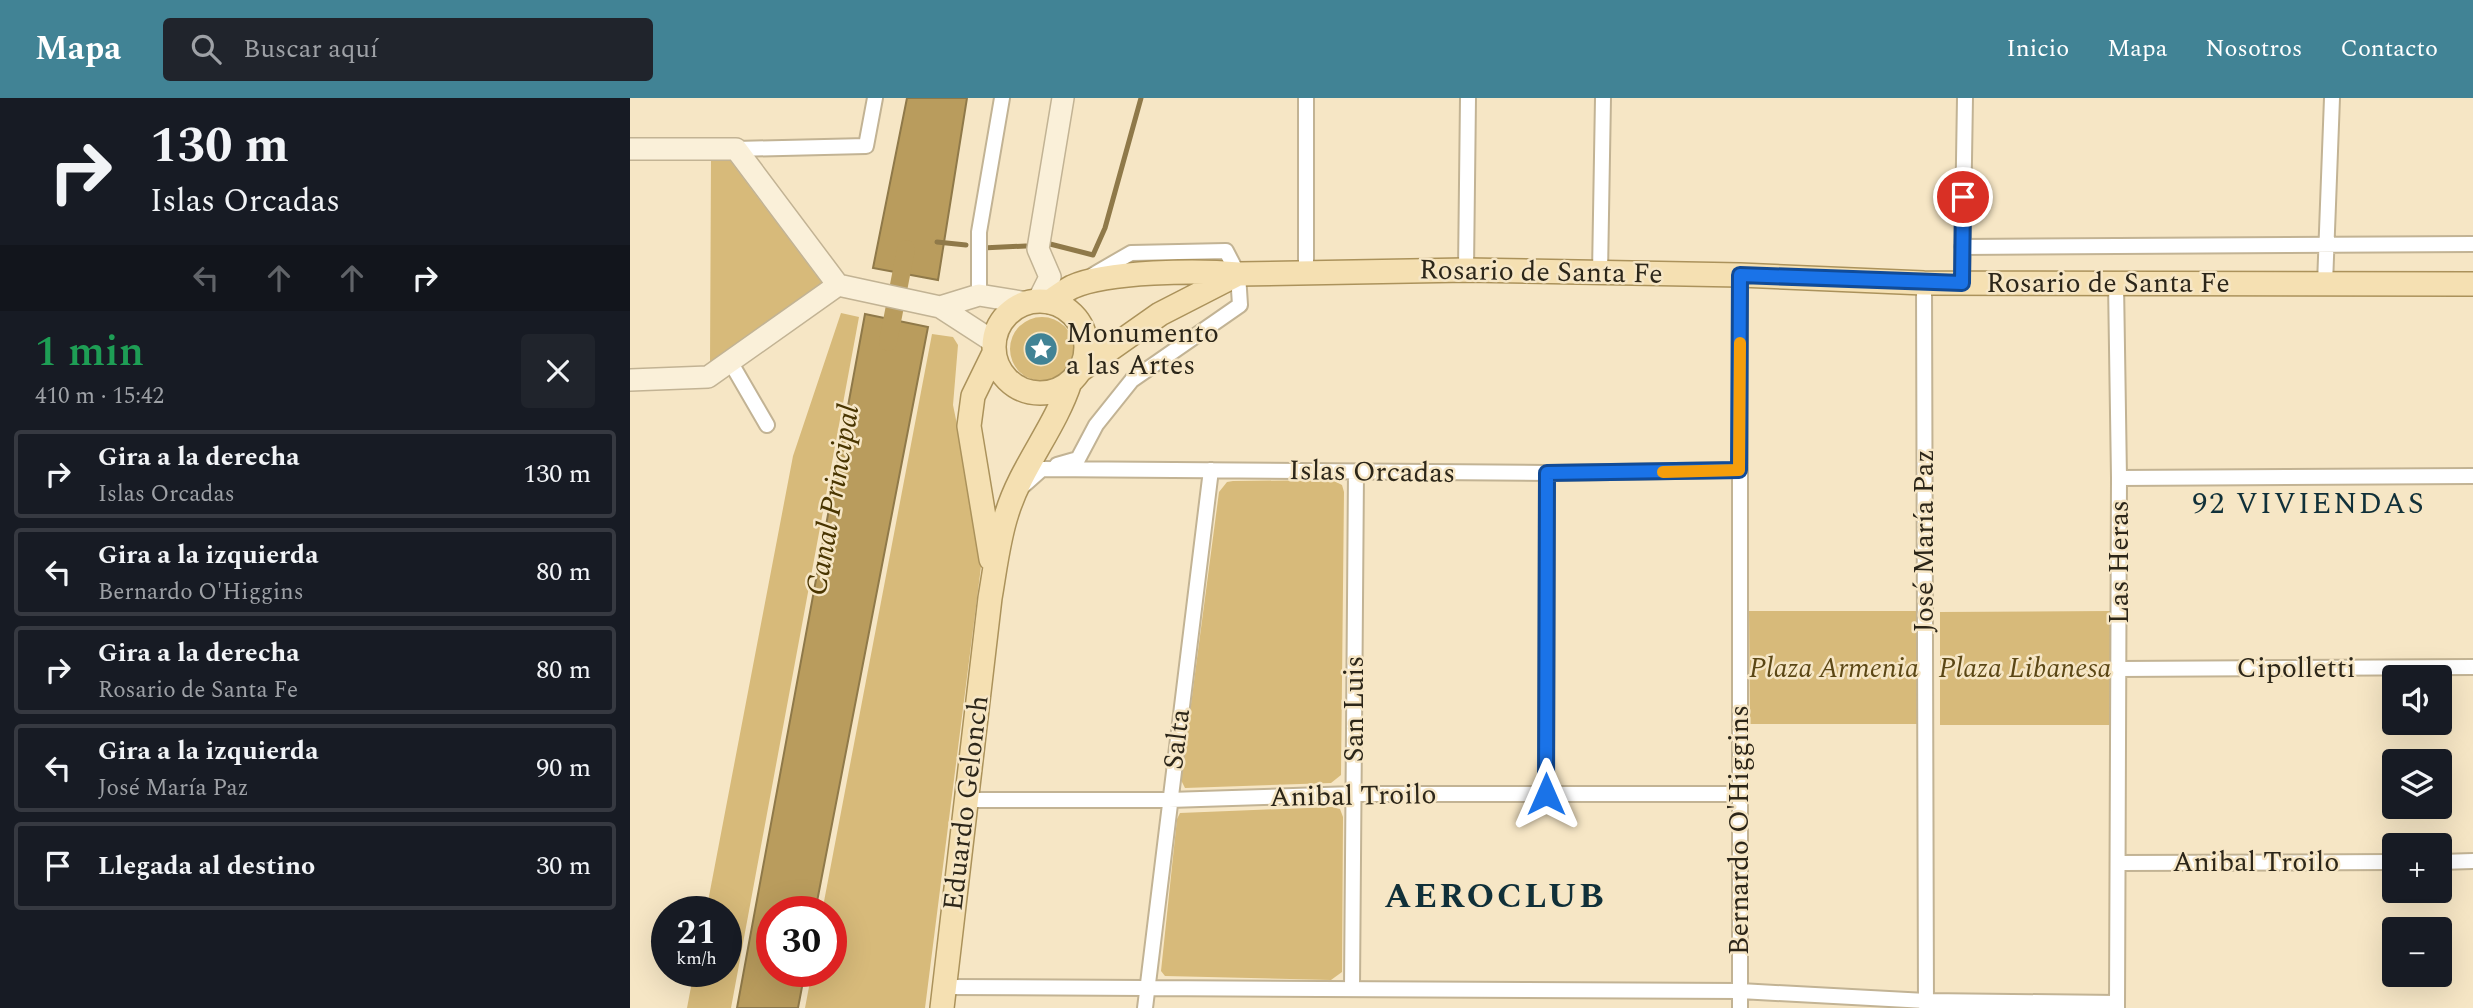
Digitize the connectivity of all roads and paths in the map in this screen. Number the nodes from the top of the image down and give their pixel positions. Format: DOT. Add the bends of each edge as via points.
graph roads {
  1 [pos="875,98"];
  2 [pos="1002,98"];
  3 [pos="1063,98"];
  4 [pos="1307,98"];
  5 [pos="1468,98"];
  6 [pos="1603,98"];
  7 [pos="1965,98"];
  8 [pos="2332,98"];
  9 [pos="630,149"];
  10 [pos="736,149"];
  11 [pos="2473,244"];
  12 [pos="2327,245"];
  13 [pos="1962,247"];
  14 [pos="1466,271"];
  15 [pos="1306,272"];
  16 [pos="1600,273"];
  17 [pos="1238,274"];
  18 [pos="1740,275"];
  19 [pos="1924,283"];
  20 [pos="1962,283"];
  21 [pos="2116,284"];
  22 [pos="2325,284"];
  23 [pos="2473,284"];
  24 [pos="838,285"];
  25 [pos="979,295"];
  26 [pos="1039,302"];
  27 [pos="940,307"];
  28 [pos="994,348"];
  29 [pos="731,363"];
  30 [pos="1074,376"];
  31 [pos="630,380"];
  32 [pos="767,425"];
  33 [pos="1042,469"];
  34 [pos="1212,470"];
  35 [pos="1739,470"];
  36 [pos="1356,472"];
  37 [pos="1547,473"];
  38 [pos="2473,476"];
  39 [pos="2119,478"];
  40 [pos="1015,493"];
  41 [pos="990,597"];
  42 [pos="2473,667"];
  43 [pos="2119,669"];
  44 [pos="1354,794"];
  45 [pos="1546,794"];
  46 [pos="1738,794"];
  47 [pos="967,800"];
  48 [pos="1169,800"];
  49 [pos="2382,862"];
  50 [pos="2452,862"];
  51 [pos="2473,862"];
  52 [pos="2118,863"];
  53 [pos="1352,988"];
  54 [pos="1148,990"];
  55 [pos="1740,991"];
  56 [pos="943,998"];
  57 [pos="1926,1004"];
  58 [pos="2117,1006"];
  59 [pos="1145,1008"];
  60 [pos="1740,1008"];
  1 -- 10 [label="street" via="866,146"];
  2 -- 25 [label="street" via="979,232"];
  3 -- 26 [label="street" via="1038,248 1049,277"];
  4 -- 15 [label="street"];
  5 -- 14 [label="street"];
  6 -- 16 [label="street"];
  7 -- 13 [label="street"];
  8 -- 12 [label="street"];
  9 -- 10 [label="street"];
  10 -- 24 [label="street"];
  11 -- 12 [label="street"];
  12 -- 13 [label="street"];
  12 -- 22 [label="street"];
  13 -- 20 [label="street"];
  14 -- 15 [label="main road, Rosario de Santa Fe"];
  14 -- 16 [label="main road, Rosario de Santa Fe"];
  15 -- 17 [label="main road, Rosario de Santa Fe"];
  16 -- 18 [label="main road, Rosario de Santa Fe"];
  17 -- 26 [label="main road, Rosario de Santa Fe" via="1211,271 1110,278"];
  17 -- 30 [label="main road, Rosario de Santa Fe" via="1160,314"];
  17 -- 33 [label="street" via="1240,305 1132,380 1096,425 1078,459"];
  18 -- 19 [label="main road, Rosario de Santa Fe"];
  18 -- 35 [label="street, Bernardo O'Higgins"];
  19 -- 20 [label="main road, Rosario de Santa Fe"];
  19 -- 57 [label="street, José María Paz"];
  20 -- 21 [label="main road, Rosario de Santa Fe"];
  21 -- 22 [label="main road, Rosario de Santa Fe"];
  21 -- 39 [label="street, Las Heras"];
  22 -- 23 [label="main road, Rosario de Santa Fe"];
  24 -- 27 [label="street"];
  24 -- 29 [label="street"];
  25 -- 26 [label="street"];
  25 -- 27 [label="street"];
  26 -- 28 [label="main road, Eduardo Gelonch" via="1018,307 1002,322"];
  26 -- 30 [label="main road, Eduardo Gelonch" via="1069,312 1082,329 1086,350"];
  27 -- 28 [label="street"];
  28 -- 30 [label="main road" via="1001,372 1023,390 1053,391"];
  28 -- 41 [label="main road, Eduardo Gelonch" via="973,396 969,426 991,553"];
  29 -- 31 [label="street" via="708,377"];
  29 -- 32 [label="street"];
  30 -- 40 [label="main road, Eduardo Gelonch"];
  33 -- 34 [label="street, Islas Orcadas"];
  33 -- 40 [label="street"];
  34 -- 36 [label="street, Islas Orcadas"];
  34 -- 48 [label="street, Salta"];
  35 -- 37 [label="street, Islas Orcadas"];
  35 -- 46 [label="street, Bernardo O'Higgins"];
  36 -- 37 [label="street, Islas Orcadas"];
  36 -- 44 [label="street, San Luis"];
  37 -- 45 [label="street"];
  38 -- 39 [label="street"];
  39 -- 43 [label="street, Las Heras"];
  40 -- 41 [label="main road, Eduardo Gelonch"];
  41 -- 47 [label="main road, Eduardo Gelonch"];
  42 -- 43 [label="street, Cipolletti"];
  43 -- 52 [label="street, Las Heras"];
  44 -- 45 [label="street, Anibal Troilo"];
  44 -- 48 [label="street, Anibal Troilo"];
  44 -- 53 [label="street, San Luis"];
  45 -- 46 [label="street, Anibal Troilo"];
  46 -- 55 [label="street, Bernardo O'Higgins"];
  47 -- 48 [label="street, Anibal Troilo"];
  47 -- 56 [label="main road, Eduardo Gelonch"];
  48 -- 54 [label="street, Salta"];
  49 -- 52 [label="street, Anibal Troilo"];
  50 -- 51 [label="street"];
  52 -- 58 [label="street, Las Heras"];
  53 -- 54 [label="street"];
  53 -- 55 [label="street"];
  54 -- 56 [label="street"];
  54 -- 59 [label="street, Salta"];
  55 -- 57 [label="street"];
  55 -- 60 [label="street, Bernardo O'Higgins"];
  57 -- 58 [label="street"];
}
